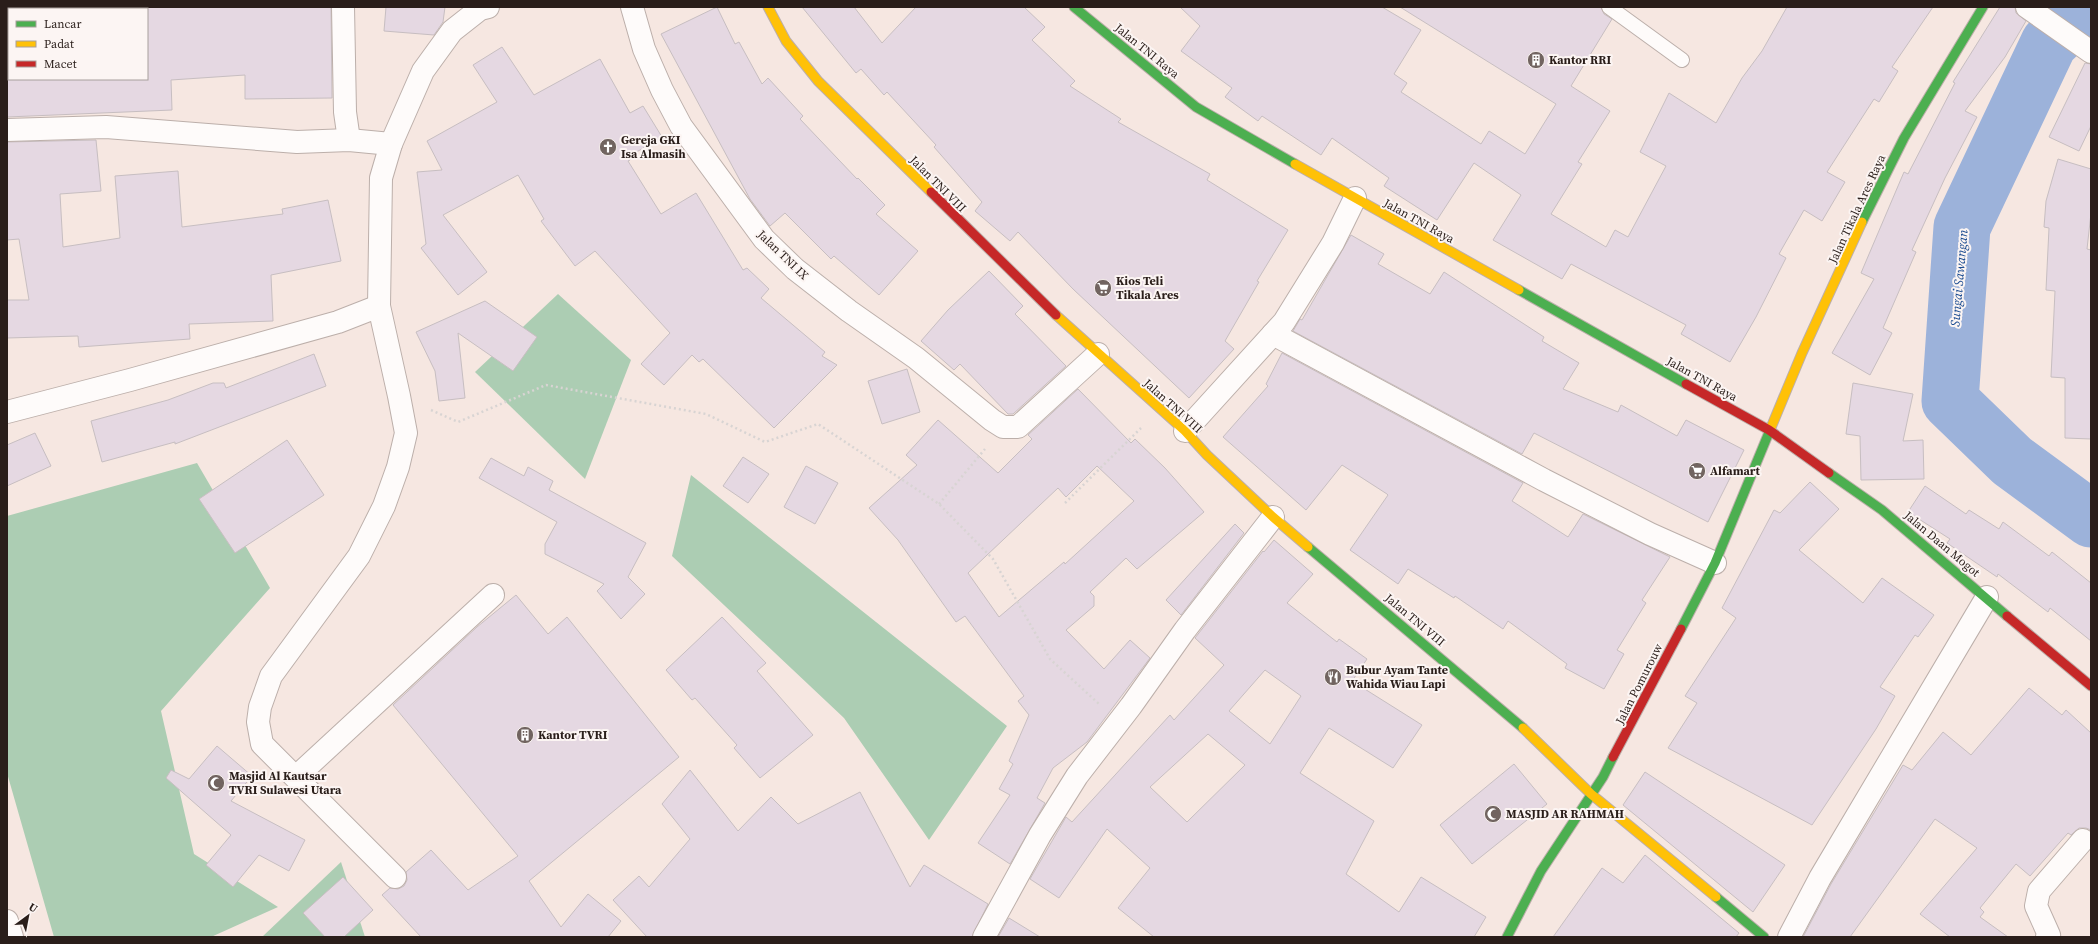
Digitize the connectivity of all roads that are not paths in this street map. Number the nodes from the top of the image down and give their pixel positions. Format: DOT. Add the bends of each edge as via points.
graph roads {
  1 [pos="343,7"];
  2 [pos="488,7"];
  3 [pos="632,7"];
  4 [pos="768,7"];
  5 [pos="1074,7"];
  6 [pos="1609,7"];
  7 [pos="1983,7"];
  8 [pos="2027,7"];
  9 [pos="2091,52"];
  10 [pos="1682,60"];
  11 [pos="7,130"];
  12 [pos="349,140"];
  13 [pos="391,144"];
  14 [pos="1355,198"];
  15 [pos="379,306"];
  16 [pos="1273,334"];
  17 [pos="1098,354"];
  18 [pos="7,412"];
  19 [pos="1769,430"];
  20 [pos="1185,431"];
  21 [pos="1273,517"];
  22 [pos="1715,563"];
  23 [pos="493,595"];
  24 [pos="1987,597"];
  25 [pos="2091,686"];
  26 [pos="296,777"];
  27 [pos="1591,794"];
  28 [pos="2083,840"];
  29 [pos="395,877"];
  30 [pos="7,921"];
  31 [pos="2049,936"];
  32 [pos="12,937"];
  33 [pos="984,937"];
  34 [pos="1507,937"];
  35 [pos="1764,937"];
  36 [pos="1789,937"];
  1 -- 12 [label="street"];
  2 -- 13 [label="street" via="480,9 452,31 423,71"];
  3 -- 17 [label="street, Jalan TNI IX" via="644,49 681,126 764,239 795,269 848,311 916,358 992,420 1010,427"];
  4 -- 17 [label="main road, Jalan TNI VIII" via="786,41 818,81"];
  5 -- 14 [label="main road, Jalan TNI Raya" via="1196,107"];
  6 -- 10 [label="lane"];
  7 -- 19 [label="main road, Jalan Tikala Ares Raya" via="1901,145 1802,352"];
  8 -- 9 [label="street"];
  11 -- 12 [label="street" via="106,127 297,142"];
  12 -- 13 [label="street"];
  13 -- 15 [label="street" via="381,178"];
  14 -- 16 [label="street" via="1333,243 1284,322"];
  14 -- 19 [label="main road, Jalan TNI Raya"];
  15 -- 18 [label="street" via="338,322"];
  15 -- 26 [label="street" via="406,432 398,467 384,506 359,556 271,676 260,707 258,722 262,744"];
  16 -- 20 [label="street"];
  16 -- 22 [label="street" via="1544,480 1650,534"];
  17 -- 20 [label="main road, Jalan TNI VIII"];
  19 -- 22 [label="main road, Jalan Pomurouw"];
  19 -- 24 [label="main road, Jalan Daan Mogot" via="1882,510"];
  20 -- 21 [label="main road, Jalan TNI VIII"];
  21 -- 27 [label="main road, Jalan TNI VIII" via="1512,717"];
  21 -- 33 [label="street" via="1184,630 1131,706 1077,776 1040,835"];
  22 -- 27 [label="main road, Jalan Pomurouw" via="1630,728"];
  23 -- 26 [label="street"];
  24 -- 25 [label="main road, Jalan Daan Mogot"];
  24 -- 36 [label="street" via="1820,878"];
  26 -- 29 [label="street"];
  27 -- 34 [label="main road, Jalan Pomurouw" via="1541,871"];
  27 -- 35 [label="main road, Jalan TNI VIII"];
  28 -- 31 [label="street" via="2039,891 2036,906"];
  30 -- 32 [label="street"];
}
